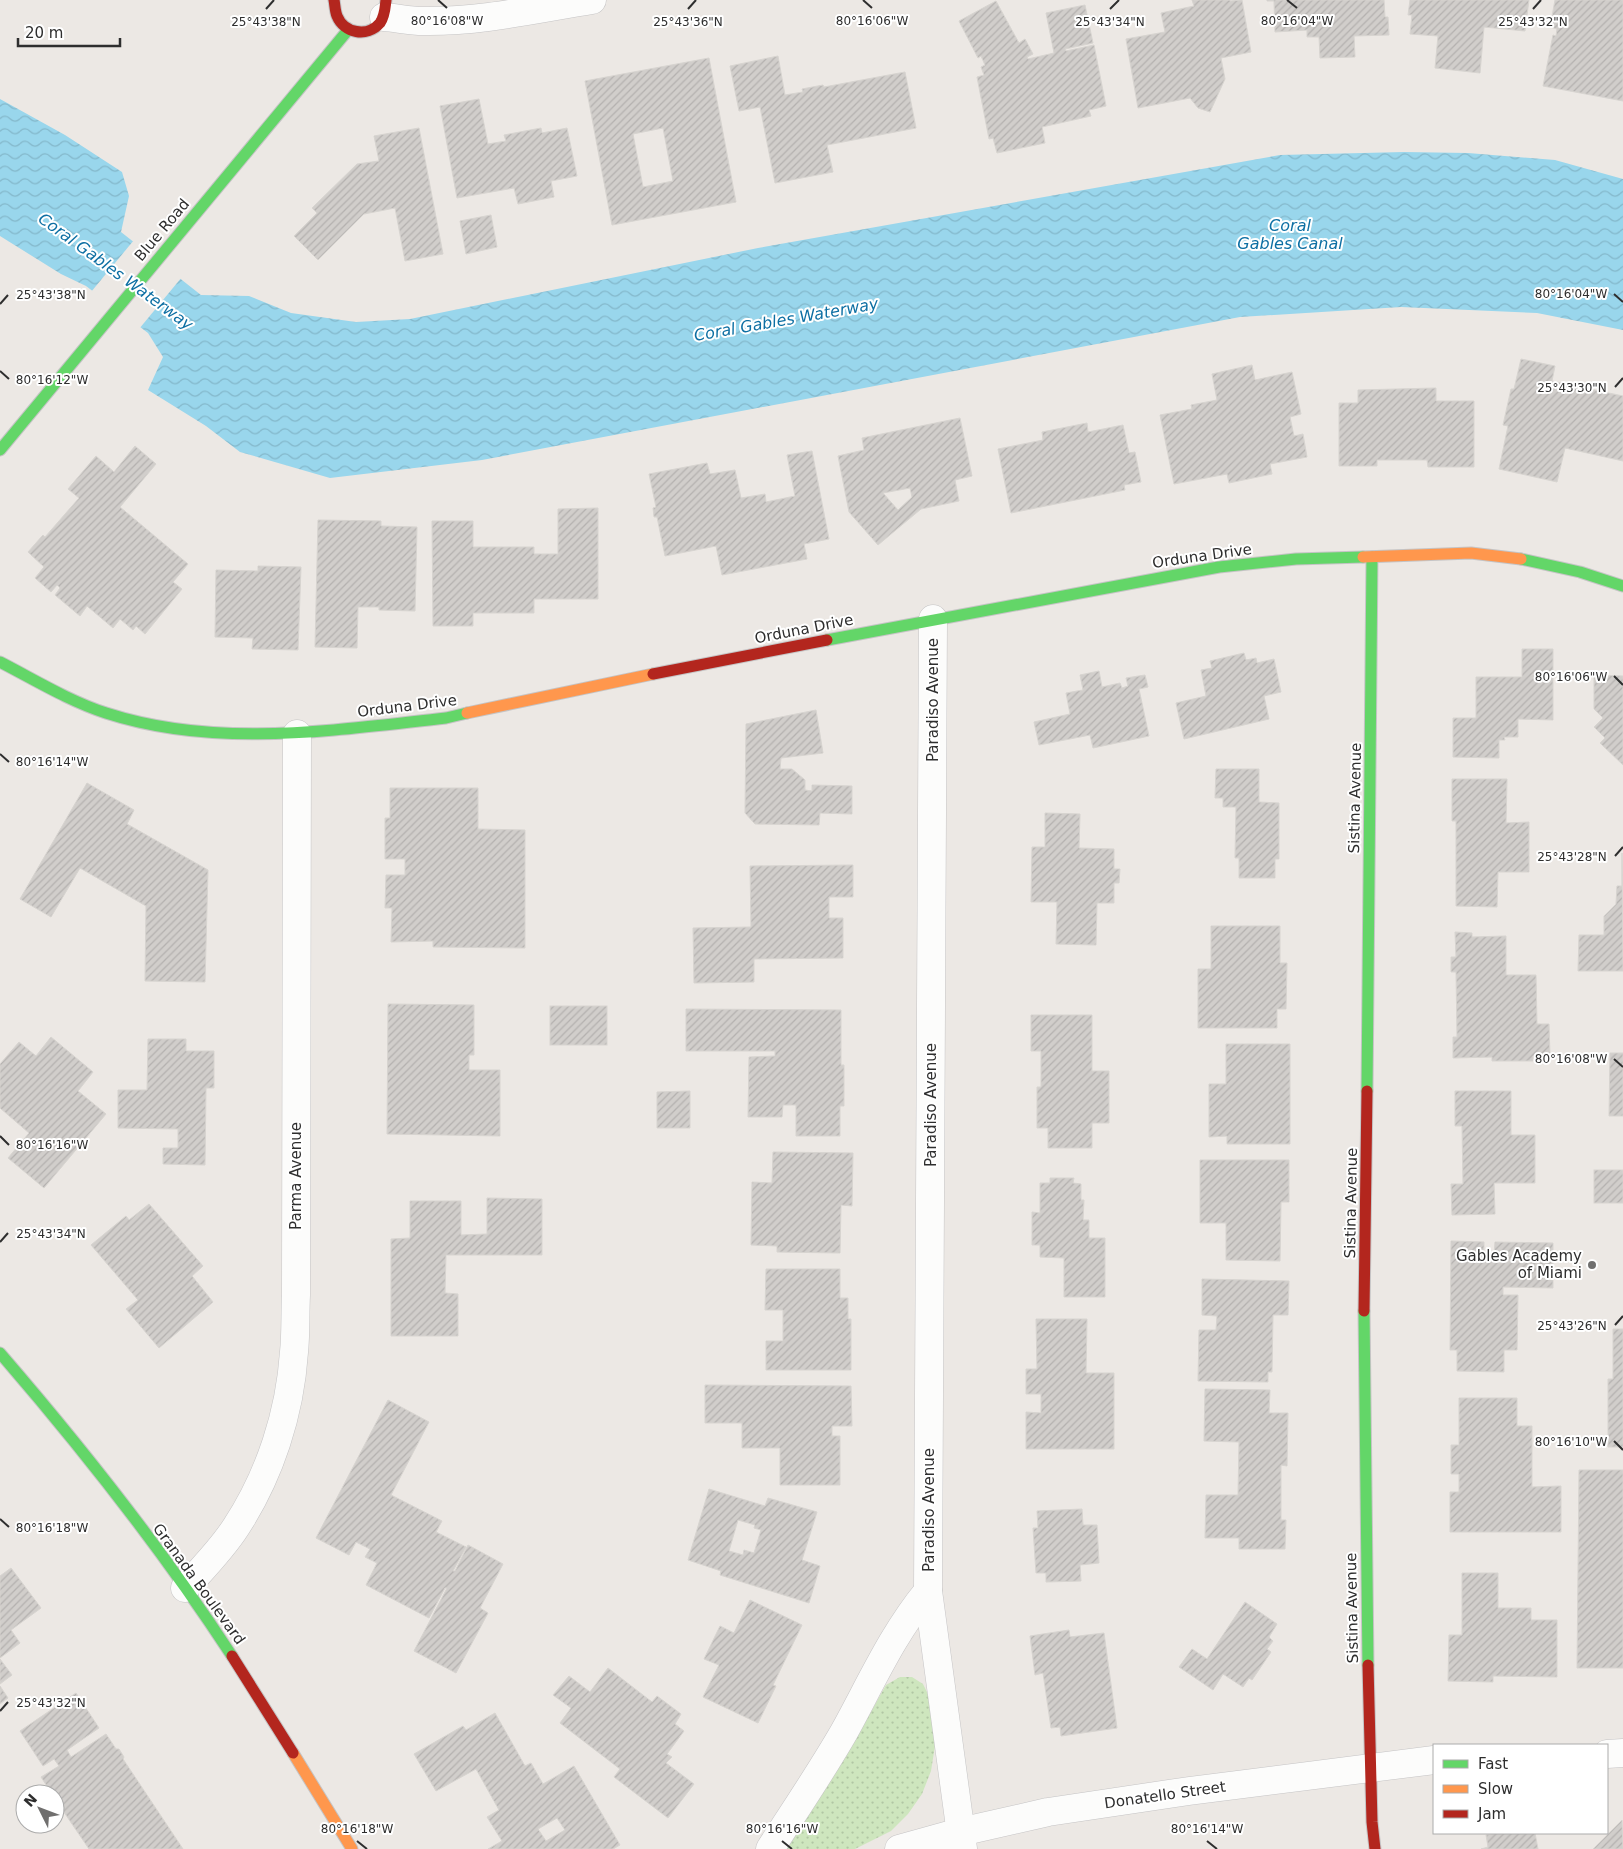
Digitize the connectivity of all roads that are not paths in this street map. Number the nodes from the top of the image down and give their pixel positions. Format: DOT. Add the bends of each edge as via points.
graph roads {
  1 [pos="334,0"];
  2 [pos="592,0"];
  3 [pos="385,8"];
  4 [pos="348,30"];
  5 [pos="0,450"];
  6 [pos="1372,557"];
  7 [pos="1623,586"];
  8 [pos="933,619"];
  9 [pos="0,662"];
  10 [pos="297,734"];
  11 [pos="0,1353"];
  12 [pos="185,1588"];
  13 [pos="928,1591"];
  14 [pos="1623,1753"];
  15 [pos="1608,1754"];
  16 [pos="1433,1760"];
  17 [pos="1370,1768"];
  18 [pos="962,1840"];
  19 [pos="352,1849"];
  20 [pos="770,1849"];
  21 [pos="899,1849"];
  22 [pos="1376,1849"];
  1 -- 4 [label="street" via="336,18"];
  2 -- 3 [label="street" via="456,20 421,21"];
  3 -- 4 [label="street" via="379,24 365,32"];
  4 -- 5 [label="street, Blue Road"];
  6 -- 7 [label="street, Orduna Drive" via="1471,553 1562,568"];
  6 -- 8 [label="street, Orduna Drive" via="1296,559 1219,567"];
  6 -- 17 [label="street, Sistina Avenue" via="1364,1358"];
  8 -- 10 [label="street, Orduna Drive" via="446,718"];
  8 -- 13 [label="street, Paradiso Avenue"];
  9 -- 10 [label="street, Orduna Drive" via="62,695 106,712 152,724 214,733"];
  10 -- 12 [label="street, Parma Avenue" via="296,1294 291,1381 280,1432 254,1496 236,1528"];
  11 -- 12 [label="street, Granada Boulevard" via="68,1432"];
  12 -- 19 [label="street, Granada Boulevard" via="243,1671"];
  13 -- 18 [label="street, Paradiso Avenue"];
  13 -- 20 [label="street, Paradiso Avenue" via="894,1639 832,1753"];
  14 -- 15 [label="street"];
  16 -- 17 [label="street, Donatello Street"];
  17 -- 18 [label="street, Donatello Street" via="1048,1812"];
  17 -- 22 [label="street, Sistina Avenue"];
  18 -- 21 [label="street, Donatello Street"];
}
